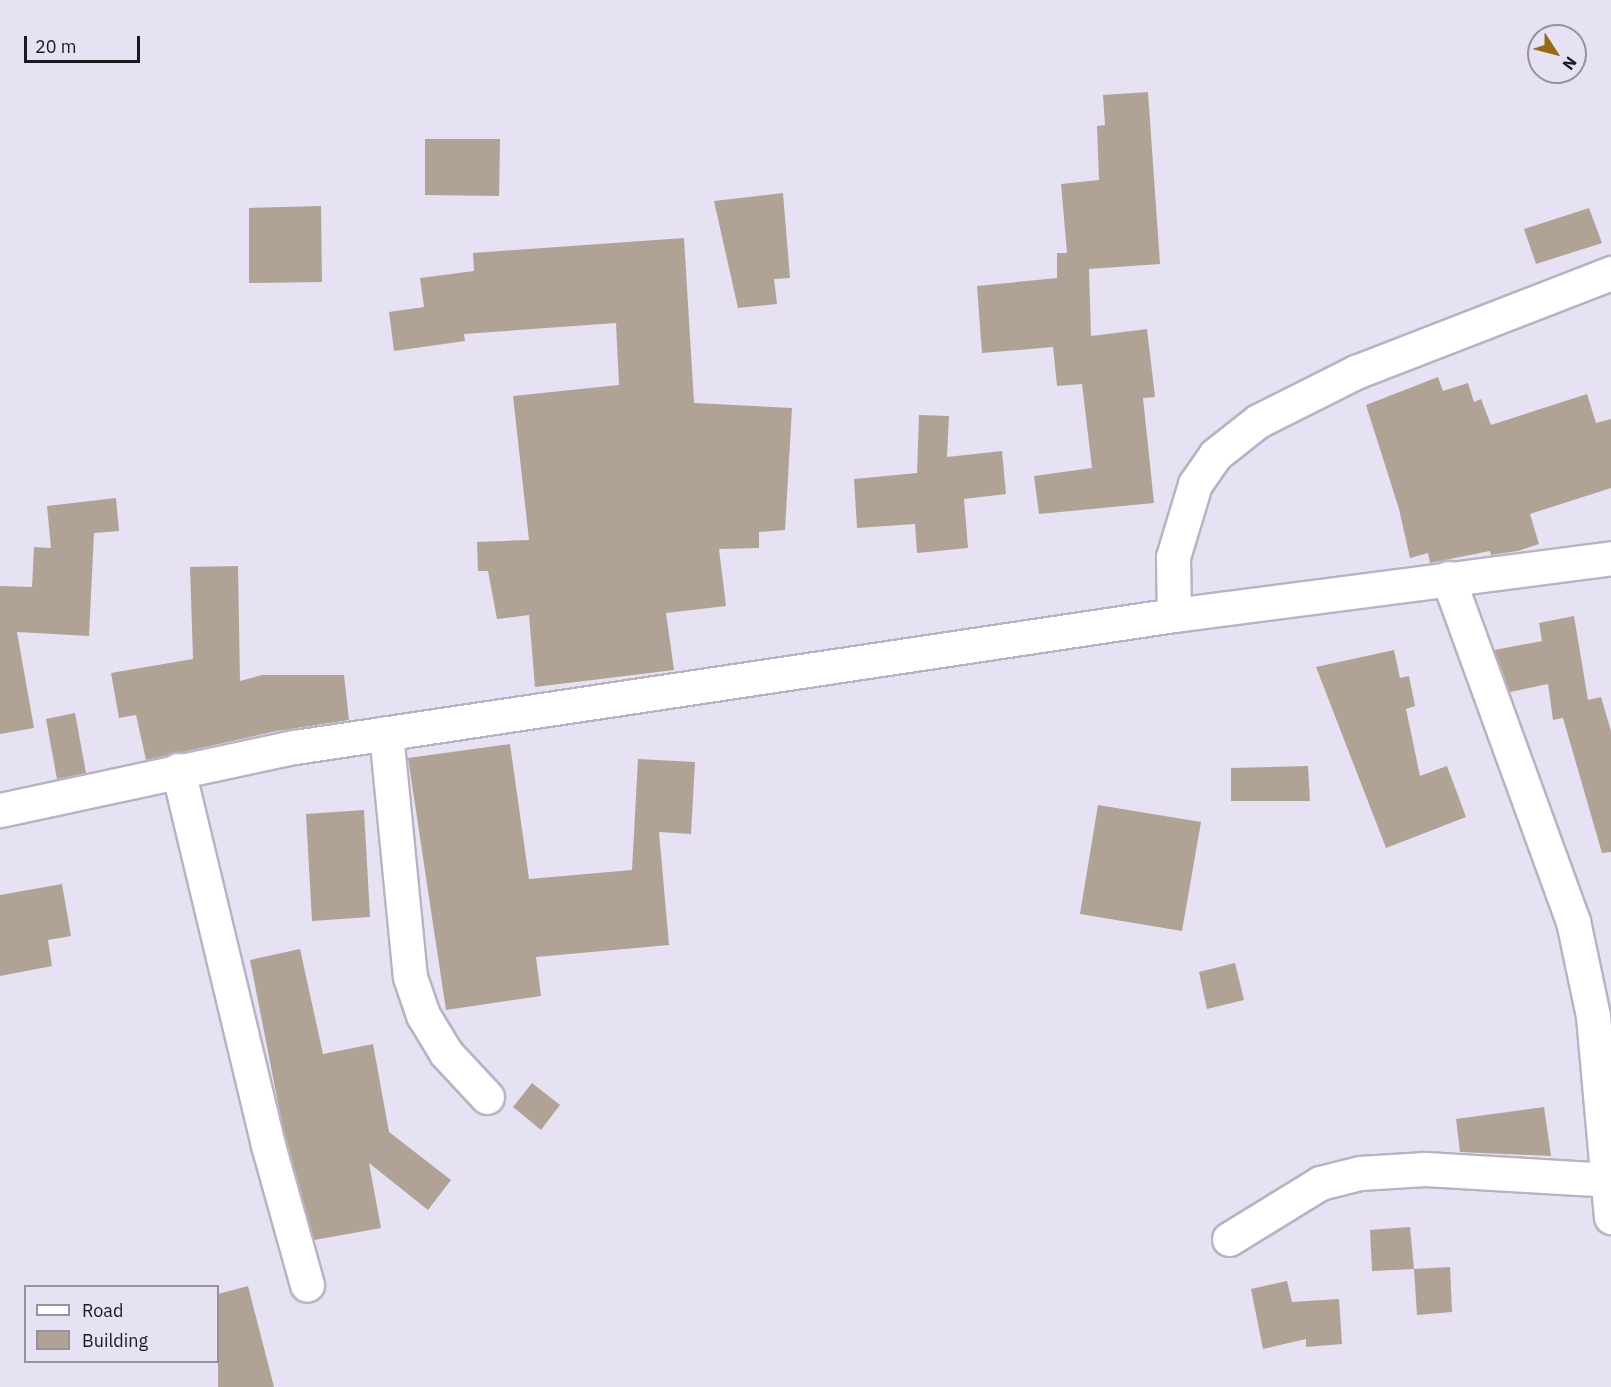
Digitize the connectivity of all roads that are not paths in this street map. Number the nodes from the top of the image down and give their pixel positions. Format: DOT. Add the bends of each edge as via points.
graph roads {
  1 [pos="1611,273"];
  2 [pos="1611,558"];
  3 [pos="1448,578"];
  4 [pos="1174,615"];
  5 [pos="386,733"];
  6 [pos="178,770"];
  7 [pos="0,810"];
  8 [pos="487,1097"];
  9 [pos="1609,1180"];
  10 [pos="1611,1217"];
  11 [pos="1229,1239"];
  12 [pos="307,1286"];
  1 -- 4 [label="street" via="1356,372 1257,421 1215,455 1196,484 1173,557"];
  2 -- 3 [label="street"];
  3 -- 4 [label="street"];
  3 -- 9 [label="street" via="1573,921 1593,1016"];
  4 -- 5 [label="street"];
  5 -- 6 [label="street"];
  5 -- 8 [label="street" via="410,977 423,1015 446,1053"];
  6 -- 7 [label="street"];
  6 -- 12 [label="street" via="268,1145"];
  9 -- 10 [label="street"];
  9 -- 11 [label="street" via="1425,1169 1360,1173 1320,1184"];
}
